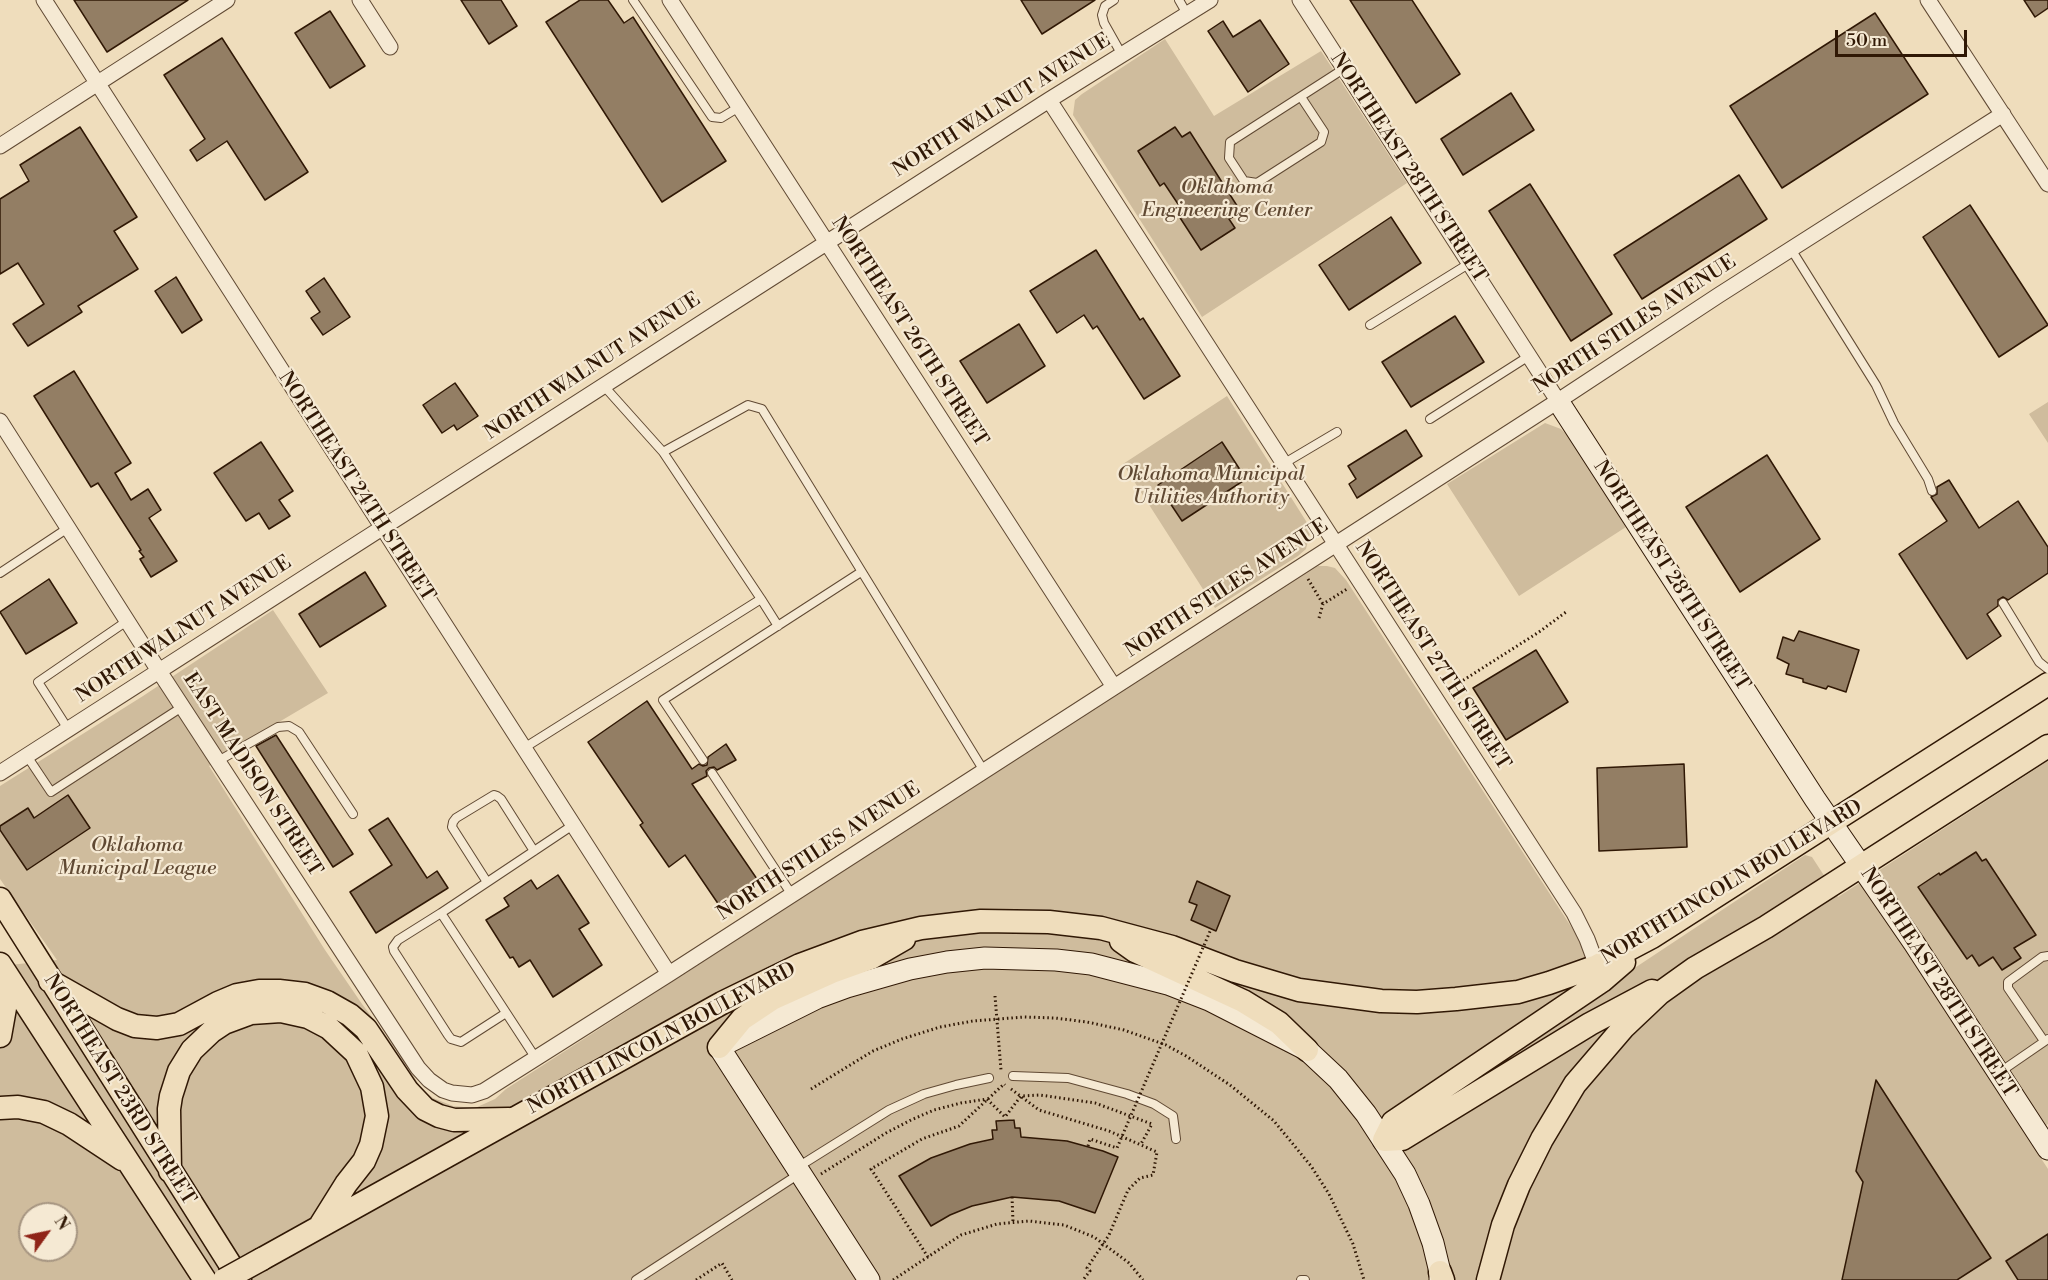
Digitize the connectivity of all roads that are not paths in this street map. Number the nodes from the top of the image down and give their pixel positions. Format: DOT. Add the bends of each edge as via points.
graph roads {
  1 [pos="44,0"];
  2 [pos="227,0"];
  3 [pos="360,0"];
  4 [pos="633,0"];
  5 [pos="670,0"];
  6 [pos="1114,0"];
  7 [pos="1179,0"];
  8 [pos="1210,0"];
  9 [pos="1300,0"];
  10 [pos="1928,0"];
  11 [pos="1187,14"];
  12 [pos="390,47"];
  13 [pos="1122,55"];
  14 [pos="1345,69"];
  15 [pos="98,85"];
  16 [pos="1301,97"];
  17 [pos="1049,100"];
  18 [pos="738,106"];
  19 [pos="2003,114"];
  20 [pos="0,146"];
  21 [pos="2048,184"];
  22 [pos="827,243"];
  23 [pos="1791,248"];
  24 [pos="1470,262"];
  25 [pos="1370,325"];
  26 [pos="1529,356"];
  27 [pos="603,386"];
  28 [pos="1558,401"];
  29 [pos="1431,419"];
  30 [pos="0,421"];
  31 [pos="1337,432"];
  32 [pos="663,452"];
  33 [pos="1283,464"];
  34 [pos="1932,490"];
  35 [pos="382,527"];
  36 [pos="68,528"];
  37 [pos="1335,545"];
  38 [pos="861,572"];
  39 [pos="0,573"];
  40 [pos="761,599"];
  41 [pos="2003,603"];
  42 [pos="127,621"];
  43 [pos="778,626"];
  44 [pos="2048,669"];
  45 [pos="159,671"];
  46 [pos="2048,684"];
  47 [pos="1114,687"];
  48 [pos="182,707"];
  49 [pos="68,729"];
  50 [pos="2048,746"];
  51 [pos="524,747"];
  52 [pos="27,756"];
  53 [pos="703,760"];
  54 [pos="218,761"];
  55 [pos="984,771"];
  56 [pos="0,773"];
  57 [pos="712,773"];
  58 [pos="353,814"];
  59 [pos="1832,824"];
  60 [pos="573,825"];
  61 [pos="534,851"];
  62 [pos="1861,866"];
  63 [pos="488,882"];
  64 [pos="792,895"];
  65 [pos="0,899"];
  66 [pos="441,913"];
  67 [pos="921,928"];
  68 [pos="1101,928"];
  69 [pos="1652,937"];
  70 [pos="2048,956"];
  71 [pos="1,966"];
  72 [pos="1597,966"];
  73 [pos="1695,968"];
  74 [pos="669,974"];
  75 [pos="50,981"];
  76 [pos="506,1013"];
  77 [pos="0,1036"];
  78 [pos="2046,1040"];
  79 [pos="719,1047"];
  80 [pos="1307,1050"];
  81 [pos="536,1057"];
  82 [pos="1998,1073"];
  83 [pos="1013,1076"];
  84 [pos="989,1078"];
  85 [pos="471,1095"];
  86 [pos="0,1108"];
  87 [pos="513,1119"];
  88 [pos="1176,1138"];
  89 [pos="1384,1140"];
  90 [pos="2048,1149"];
  91 [pos="131,1165"];
  92 [pos="170,1171"];
  93 [pos="801,1175"];
  94 [pos="321,1225"];
  95 [pos="1441,1277"];
  96 [pos="205,1280"];
  97 [pos="224,1280"];
  98 [pos="240,1280"];
  99 [pos="636,1280"];
  100 [pos="869,1280"];
  101 [pos="1488,1280"];
  1 -- 15 [label="street, NORTHEAST 24TH STREET"];
  2 -- 15 [label="street"];
  3 -- 12 [label="street"];
  4 -- 18 [label="lane" via="712,117 721,118"];
  5 -- 18 [label="street, NORTHEAST 26TH STREET"];
  6 -- 13 [label="lane" via="1102,15"];
  7 -- 11 [label="lane"];
  8 -- 11 [label="street, NORTH WALNUT AVENUE"];
  9 -- 14 [label="street, NORTHEAST 28TH STREET"];
  10 -- 19 [label="street"];
  11 -- 13 [label="street, NORTH WALNUT AVENUE"];
  13 -- 17 [label="street, NORTH WALNUT AVENUE"];
  14 -- 16 [label="lane"];
  14 -- 24 [label="street, NORTHEAST 28TH STREET"];
  15 -- 20 [label="street"];
  15 -- 35 [label="street, NORTHEAST 24TH STREET"];
  16 -- 16 [label="lane" via="1230,142 1229,158 1244,181 1257,183 1321,142 1324,132"];
  17 -- 22 [label="street, NORTH WALNUT AVENUE"];
  17 -- 33 [label="street, NORTHEAST 27TH STREET"];
  18 -- 22 [label="street, NORTHEAST 26TH STREET"];
  19 -- 21 [label="street"];
  19 -- 23 [label="street, NORTH STILES AVENUE"];
  22 -- 27 [label="street, NORTH WALNUT AVENUE"];
  22 -- 47 [label="street, NORTHEAST 26TH STREET"];
  23 -- 28 [label="street, NORTH STILES AVENUE"];
  23 -- 34 [label="lane" via="1876,384"];
  24 -- 25 [label="lane"];
  24 -- 26 [label="street, NORTHEAST 28TH STREET"];
  26 -- 28 [label="street, NORTHEAST 28TH STREET"];
  26 -- 29 [label="lane"];
  27 -- 32 [label="lane"];
  27 -- 35 [label="street, NORTH WALNUT AVENUE"];
  28 -- 37 [label="street, NORTH STILES AVENUE"];
  28 -- 59 [label="street, NORTHEAST 28TH STREET"];
  30 -- 36 [label="street, EAST MADISON STREET"];
  31 -- 33 [label="lane"];
  32 -- 38 [label="lane" via="748,405 762,409"];
  32 -- 40 [label="lane"];
  33 -- 37 [label="street, NORTHEAST 27TH STREET"];
  35 -- 45 [label="street, NORTH WALNUT AVENUE"];
  35 -- 51 [label="street, NORTHEAST 24TH STREET"];
  36 -- 39 [label="lane"];
  36 -- 42 [label="street, EAST MADISON STREET"];
  37 -- 47 [label="street, NORTH STILES AVENUE"];
  37 -- 72 [label="street, NORTHEAST 27TH STREET" via="1574,913"];
  38 -- 43 [label="lane"];
  38 -- 55 [label="lane"];
  40 -- 43 [label="lane"];
  40 -- 51 [label="lane"];
  41 -- 44 [label="lane" via="2039,662"];
  42 -- 45 [label="street, EAST MADISON STREET"];
  42 -- 49 [label="lane" via="38,682"];
  43 -- 53 [label="lane" via="663,700"];
  45 -- 48 [label="street, EAST MADISON STREET"];
  45 -- 49 [label="street, NORTH WALNUT AVENUE"];
  46 -- 59 [label="main road, NORTH LINCOLN BOULEVARD"];
  47 -- 55 [label="street, NORTH STILES AVENUE"];
  48 -- 52 [label="lane" via="51,792"];
  48 -- 54 [label="street, EAST MADISON STREET"];
  49 -- 52 [label="street, NORTH WALNUT AVENUE"];
  50 -- 62 [label="main road"];
  51 -- 60 [label="street, NORTHEAST 24TH STREET"];
  52 -- 56 [label="street, NORTH WALNUT AVENUE"];
  54 -- 58 [label="lane" via="278,727 289,726 298,732"];
  54 -- 85 [label="street, EAST MADISON STREET" via="418,1068 444,1090"];
  55 -- 64 [label="street, NORTH STILES AVENUE"];
  57 -- 64 [label="lane"];
  59 -- 62 [label="street, NORTHEAST 28TH STREET"];
  59 -- 69 [label="main road, NORTH LINCOLN BOULEVARD"];
  60 -- 61 [label="lane"];
  60 -- 74 [label="street, NORTHEAST 24TH STREET"];
  61 -- 63 [label="lane"];
  61 -- 63 [label="lane" via="497,796 456,818 452,826"];
  62 -- 73 [label="main road"];
  62 -- 82 [label="street, NORTHEAST 28TH STREET"];
  63 -- 66 [label="lane"];
  64 -- 74 [label="street, NORTH STILES AVENUE"];
  65 -- 75 [label="main road, NORTHEAST 23RD STREET"];
  66 -- 76 [label="lane"];
  66 -- 76 [label="lane" via="393,947 448,1035 461,1042"];
  67 -- 68 [label="main road, NORTH LINCOLN BOULEVARD" via="981,921"];
  67 -- 79 [label="main road" via="871,958 772,999 742,1019"];
  67 -- 87 [label="main road, NORTH LINCOLN BOULEVARD" via="862,942 800,964"];
  68 -- 72 [label="main road, NORTH LINCOLN BOULEVARD" via="1173,947 1299,990 1381,1001 1427,1002 1518,992"];
  68 -- 80 [label="main road" via="1135,951 1243,1000 1279,1023"];
  69 -- 72 [label="main road, NORTH LINCOLN BOULEVARD"];
  69 -- 89 [label="main road" via="1602,981 1393,1122"];
  70 -- 78 [label="lane" via="2008,982 2008,988"];
  71 -- 77 [label="main road" via="4,1008"];
  71 -- 91 [label="main road, NORTHEAST 23RD STREET"];
  73 -- 89 [label="main road" via="1590,1024 1402,1139"];
  73 -- 101 [label="main road" via="1660,993 1623,1028 1558,1111 1519,1185"];
  74 -- 81 [label="street, NORTH STILES AVENUE"];
  75 -- 87 [label="main road" via="117,1019 157,1028 179,1024 237,996 259,991 305,994 350,1014 366,1029 407,1090 425,1109 454,1120"];
  75 -- 92 [label="main road, NORTHEAST 23RD STREET"];
  76 -- 81 [label="lane"];
  78 -- 82 [label="lane"];
  79 -- 80 [label="street" via="847,987 910,969 985,958 1091,964 1168,984 1209,1000"];
  79 -- 93 [label="street"];
  80 -- 89 [label="street" via="1338,1079"];
  81 -- 85 [label="street, NORTH STILES AVENUE" via="484,1091"];
  82 -- 90 [label="street, NORTHEAST 28TH STREET"];
  83 -- 88 [label="lane" via="1068,1078 1154,1104 1173,1116"];
  84 -- 93 [label="lane" via="924,1094 889,1110"];
  86 -- 91 [label="main road" via="44,1112 86,1134"];
  87 -- 94 [label="main road, NORTH LINCOLN BOULEVARD"];
  89 -- 95 [label="street" via="1419,1204"];
  91 -- 96 [label="main road, NORTHEAST 23RD STREET"];
  92 -- 94 [label="main road" via="171,1096 179,1071 192,1050 224,1023 251,1013 281,1011 308,1017 329,1028 356,1053 372,1087 377,1116 364,1161"];
  92 -- 98 [label="main road, NORTHEAST 23RD STREET"];
  93 -- 99 [label="lane"];
  93 -- 100 [label="street"];
  94 -- 97 [label="main road, NORTH LINCOLN BOULEVARD, bridge"];
}
